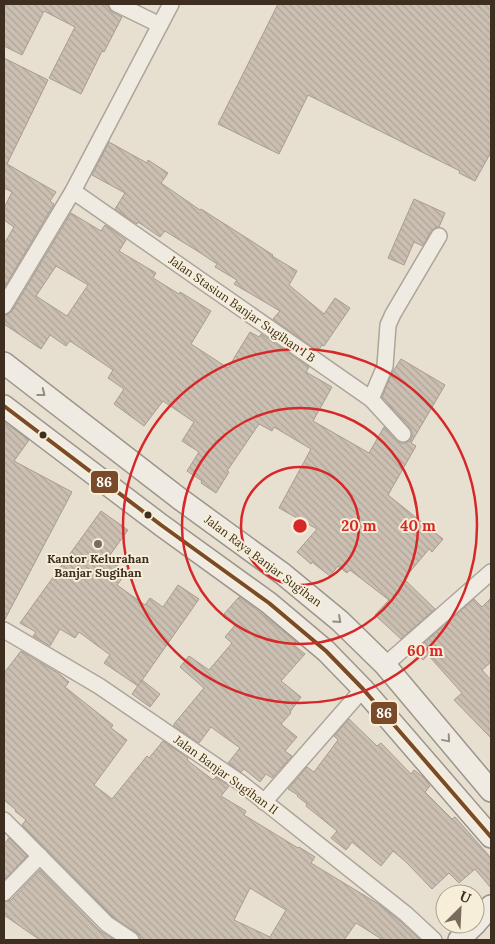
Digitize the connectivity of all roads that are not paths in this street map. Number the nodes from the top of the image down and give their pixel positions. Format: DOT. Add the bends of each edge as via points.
graph roads {
  1 [pos="117,4"];
  2 [pos="171,4"];
  3 [pos="160,25"];
  4 [pos="74,191"];
  5 [pos="439,236"];
  6 [pos="4,306"];
  7 [pos="4,363"];
  8 [pos="371,399"];
  9 [pos="4,406"];
  10 [pos="403,434"];
  11 [pos="180,499"];
  12 [pos="161,525"];
  13 [pos="491,572"];
  14 [pos="4,630"];
  15 [pos="385,665"];
  16 [pos="364,689"];
  17 [pos="491,791"];
  18 [pos="264,802"];
  19 [pos="4,820"];
  20 [pos="491,837"];
  21 [pos="40,856"];
  22 [pos="4,893"];
  23 [pos="131,940"];
  24 [pos="434,940"];
  1 -- 3 [label="street"];
  2 -- 3 [label="street"];
  3 -- 4 [label="street"];
  4 -- 6 [label="street"];
  4 -- 8 [label="street, Jalan Stasiun Banjar Sugihan I B"];
  5 -- 8 [label="street" via="392,314 385,366"];
  7 -- 11 [label="main road, Jalan Raya Banjar Sugihan, one-way"];
  8 -- 10 [label="street, Jalan Stasiun Banjar Sugihan I B"];
  9 -- 12 [label="main road"];
  11 -- 12 [label="main road"];
  11 -- 15 [label="main road, Jalan Raya Banjar Sugihan, one-way" via="283,574 340,621"];
  12 -- 16 [label="main road" via="269,602 326,650"];
  13 -- 15 [label="street"];
  14 -- 18 [label="street, Jalan Banjar Sugihan II" via="99,686"];
  15 -- 17 [label="main road, Jalan Raya Banjar Sugihan, one-way"];
  16 -- 18 [label="street"];
  16 -- 20 [label="main road"];
  18 -- 24 [label="street, Jalan Banjar Sugihan II" via="406,914"];
  19 -- 21 [label="street"];
  21 -- 22 [label="street"];
  21 -- 23 [label="street" via="107,924"];
}
